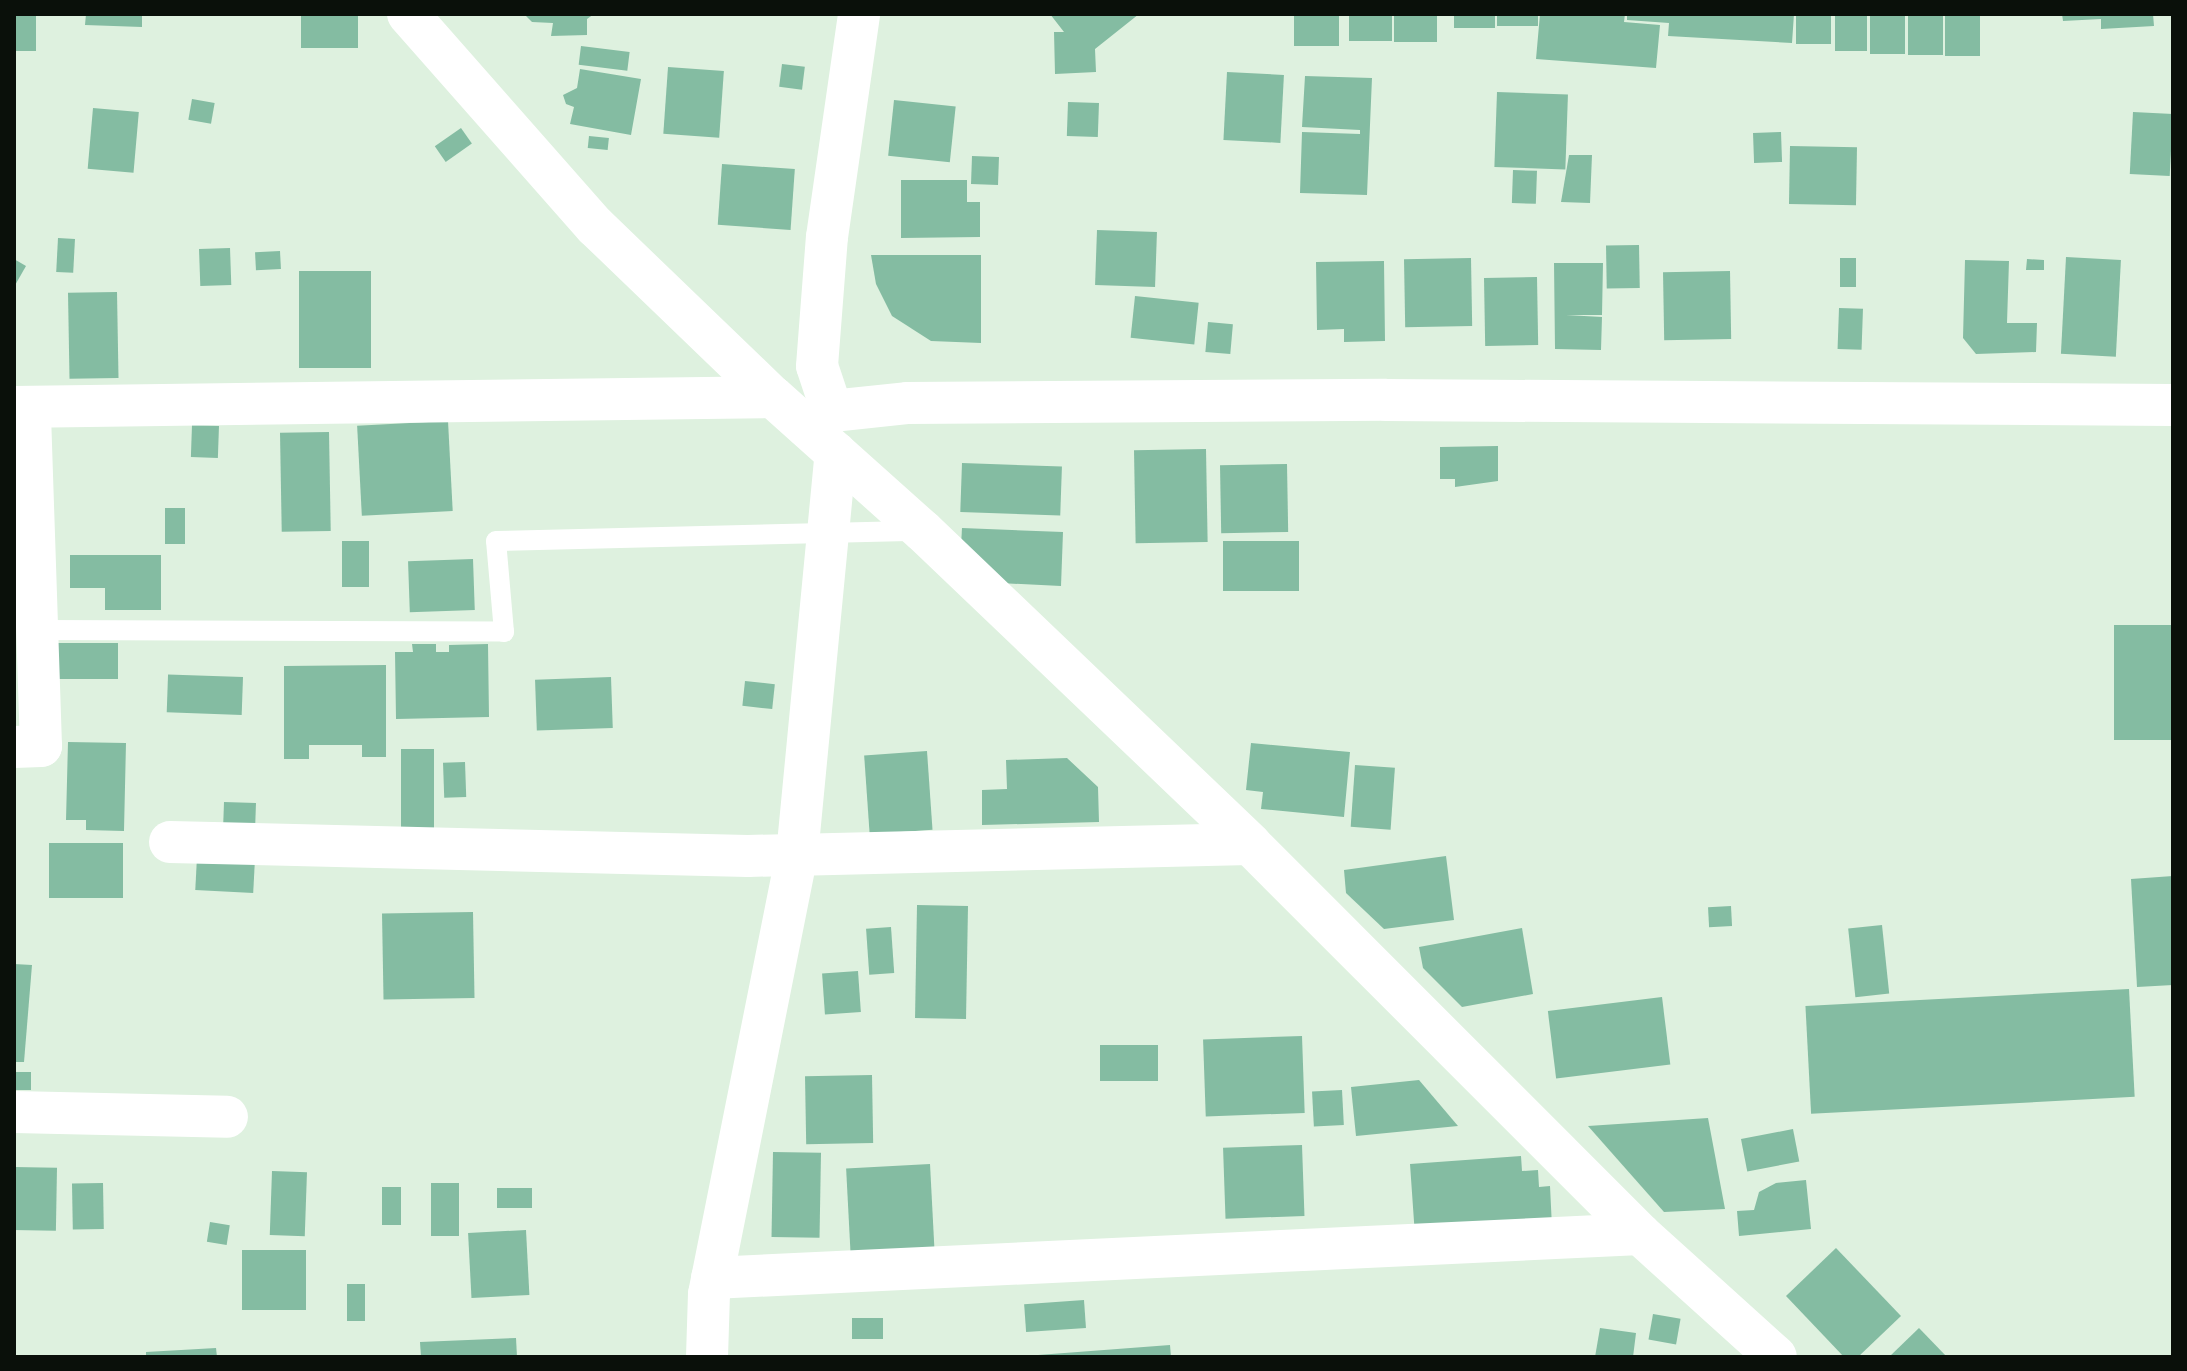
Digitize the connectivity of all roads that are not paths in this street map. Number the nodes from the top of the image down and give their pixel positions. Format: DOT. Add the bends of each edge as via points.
graph roads {
  1 [pos="408,14"];
  2 [pos="859,14"];
  3 [pos="773,397"];
  4 [pos="2173,405"];
  5 [pos="22,407"];
  6 [pos="825,431"];
  7 [pos="923,531"];
  8 [pos="832,533"];
  9 [pos="39,630"];
  10 [pos="14,747"];
  11 [pos="170,842"];
  12 [pos="1250,844"];
  13 [pos="797,855"];
  14 [pos="14,1112"];
  15 [pos="227,1117"];
  16 [pos="1640,1234"];
  17 [pos="712,1278"];
  18 [pos="707,1357"];
  19 [pos="1776,1357"];
  1 -- 3 [label="street" via="595,226"];
  2 -- 6 [label="street" via="827,237 817,366"];
  3 -- 5 [label="street"];
  3 -- 6 [label="street"];
  4 -- 6 [label="street" via="907,403"];
  5 -- 9 [label="street"];
  6 -- 7 [label="street"];
  6 -- 8 [label="street"];
  7 -- 8 [label="lane"];
  7 -- 12 [label="street"];
  8 -- 9 [label="lane" via="496,541 504,632"];
  8 -- 13 [label="street"];
  9 -- 10 [label="street" via="41,746"];
  11 -- 13 [label="street"];
  12 -- 13 [label="street"];
  12 -- 16 [label="street"];
  13 -- 17 [label="street"];
  14 -- 15 [label="street"];
  16 -- 17 [label="street"];
  16 -- 19 [label="street"];
  17 -- 18 [label="street"];
}
